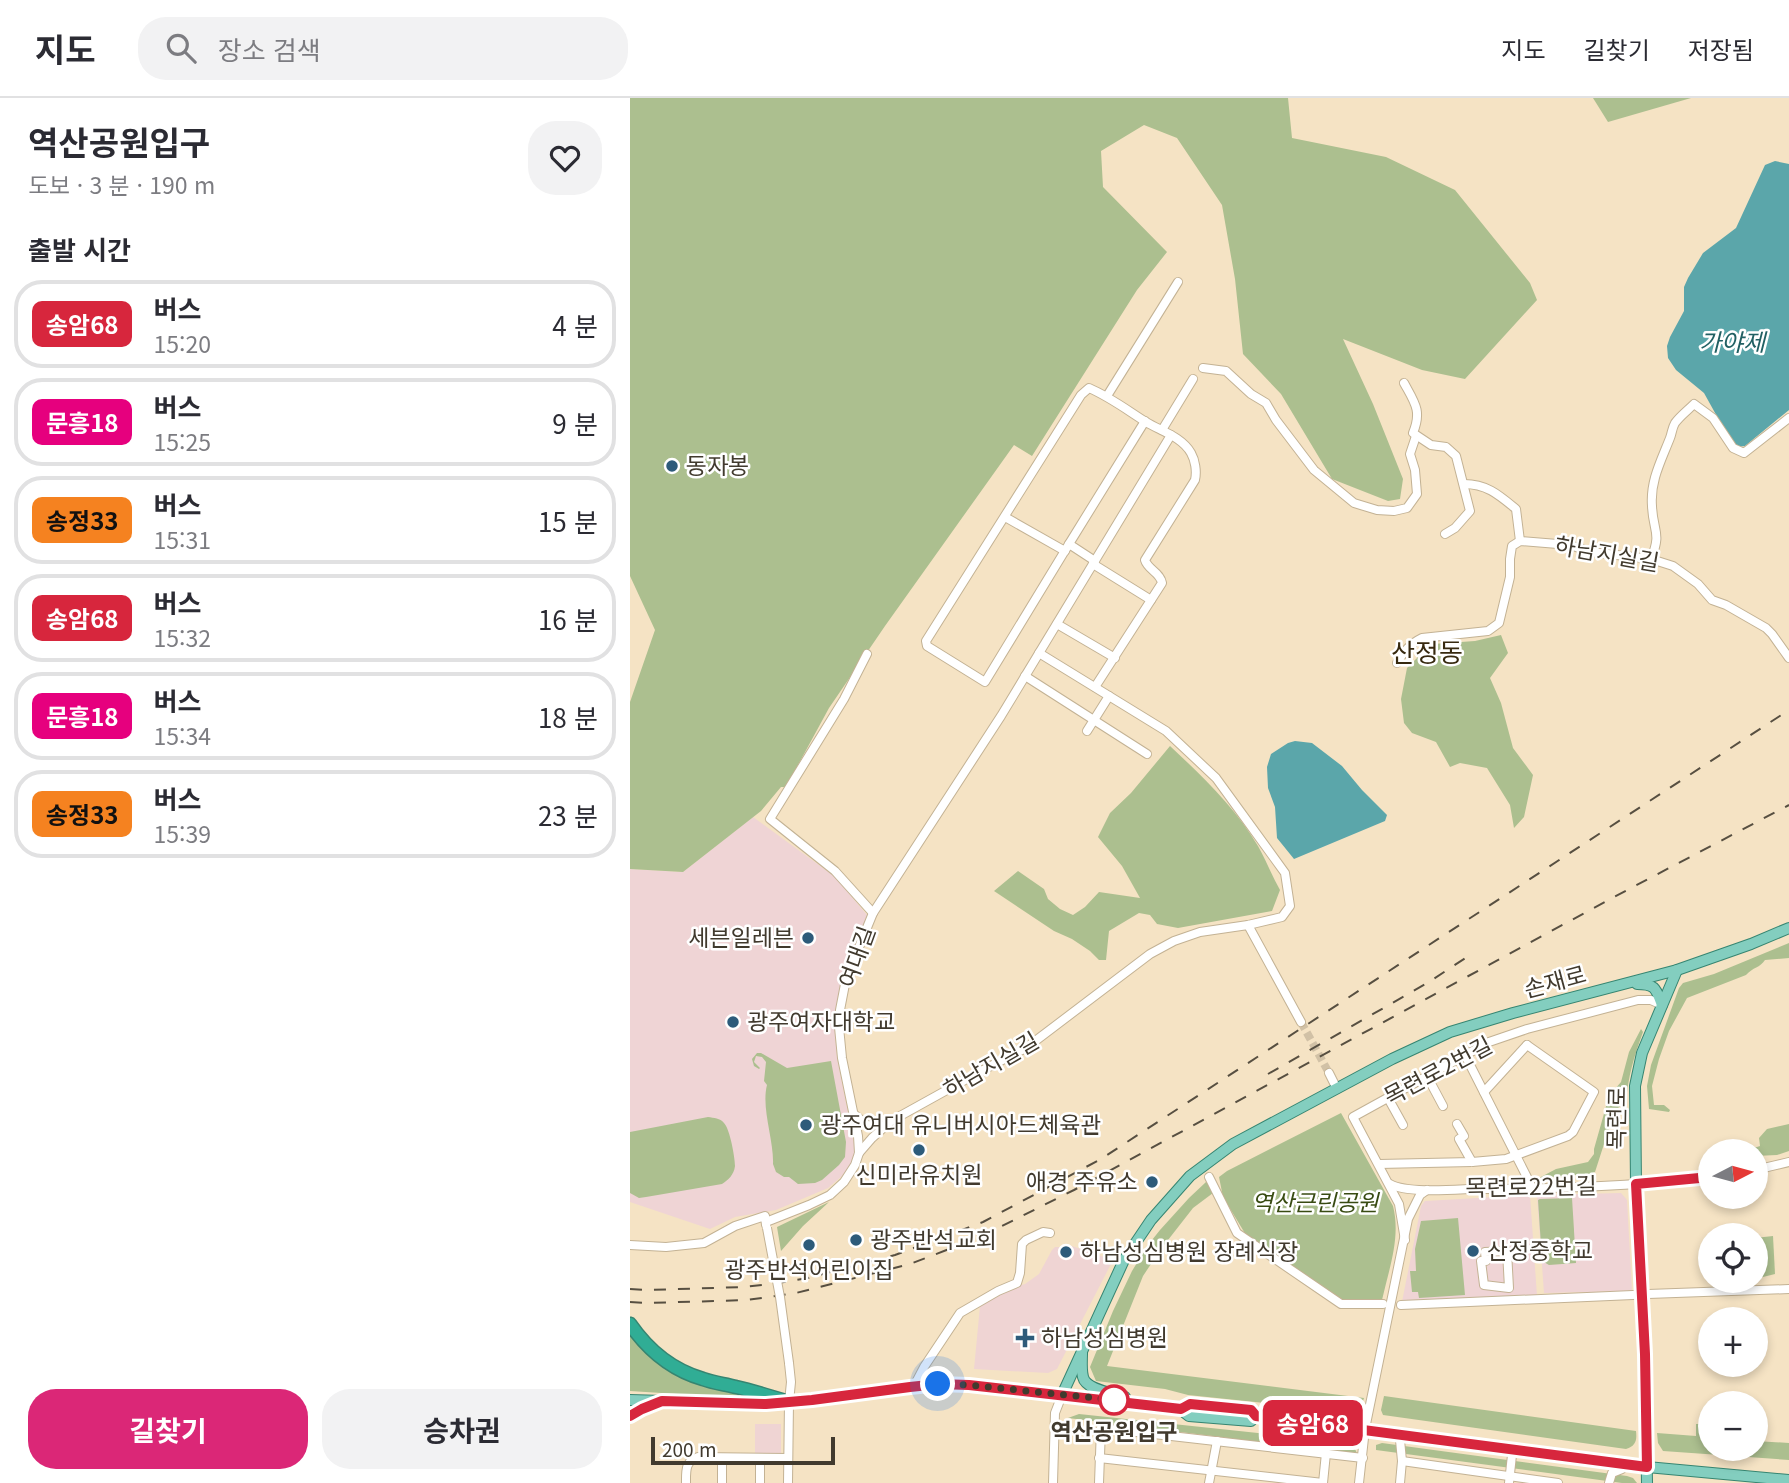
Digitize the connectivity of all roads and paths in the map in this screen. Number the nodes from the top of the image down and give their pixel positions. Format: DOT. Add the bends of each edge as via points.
graph roads {
  1 [pos="1178,282"];
  2 [pos="1203,368"];
  3 [pos="1193,379"];
  4 [pos="1404,383"];
  5 [pos="1107,396"];
  6 [pos="1789,418"];
  7 [pos="1145,421"];
  8 [pos="1162,430"];
  9 [pos="1171,435"];
  10 [pos="1416,436"];
  11 [pos="1464,484"];
  12 [pos="1005,517"];
  13 [pos="1446,534"];
  14 [pos="1520,541"];
  15 [pos="1067,548"];
  16 [pos="1651,559"];
  17 [pos="1094,562"];
  18 [pos="1151,600"];
  19 [pos="1057,624"];
  20 [pos="1039,653"];
  21 [pos="1788,653"];
  22 [pos="867,654"];
  23 [pos="1115,658"];
  24 [pos="1397,663"];
  25 [pos="1025,676"];
  26 [pos="1095,687"];
  27 [pos="1109,696"];
  28 [pos="1094,720"];
  29 [pos="1087,731"];
  30 [pos="1147,754"];
  31 [pos="873,913"];
  32 [pos="1248,925"];
  33 [pos="1789,928"];
  34 [pos="1677,970"];
  35 [pos="1622,984"];
  36 [pos="1662,1006"];
  37 [pos="1301,1022"];
  38 [pos="1527,1029"];
  39 [pos="1528,1045"];
  40 [pos="1465,1055"];
  41 [pos="1329,1073"];
  42 [pos="1427,1076"];
  43 [pos="1337,1088"];
  44 [pos="1485,1092"];
  45 [pos="1388,1098"];
  46 [pos="1443,1106"];
  47 [pos="853,1114"];
  48 [pos="1457,1124"];
  49 [pos="1403,1125"];
  50 [pos="885,1126"];
  51 [pos="859,1153"];
  52 [pos="1516,1155"];
  53 [pos="1472,1162"];
  54 [pos="1789,1162"];
  55 [pos="1379,1164"];
  56 [pos="1768,1168"];
  57 [pos="1209,1177"];
  58 [pos="1698,1178"];
  59 [pos="1390,1184"];
  60 [pos="1636,1184"];
  61 [pos="1407,1188"];
  62 [pos="1532,1189"];
  63 [pos="1427,1190"];
  64 [pos="1399,1203"];
  65 [pos="1415,1203"];
  66 [pos="766,1222"];
  67 [pos="1050,1233"];
  68 [pos="1405,1240"];
  69 [pos="630,1245"];
  70 [pos="1507,1251"];
  71 [pos="1789,1289"];
  72 [pos="1648,1294"];
  73 [pos="1633,1295"];
  74 [pos="1383,1304"];
  75 [pos="1401,1305"];
  76 [pos="630,1324"];
  77 [pos="1082,1349"];
  78 [pos="914,1386"];
  79 [pos="1062,1395"];
  80 [pos="630,1400"];
  81 [pos="662,1401"];
  82 [pos="789,1402"];
  83 [pos="1149,1404"];
  84 [pos="630,1416"];
  85 [pos="1365,1430"];
  86 [pos="1400,1440"];
  87 [pos="1217,1441"];
  88 [pos="1326,1453"];
  89 [pos="1512,1455"];
  90 [pos="722,1458"];
  91 [pos="760,1458"];
  92 [pos="788,1458"];
  93 [pos="1099,1458"];
  94 [pos="1363,1458"];
  95 [pos="1402,1461"];
  96 [pos="1647,1467"];
  97 [pos="1622,1469"];
  98 [pos="1212,1470"];
  99 [pos="1510,1479"];
  100 [pos="1789,1480"];
  101 [pos="686,1483"];
  102 [pos="722,1483"];
  103 [pos="760,1483"];
  104 [pos="788,1483"];
  105 [pos="1053,1483"];
  106 [pos="1099,1483"];
  107 [pos="1209,1483"];
  108 [pos="1323,1483"];
  109 [pos="1359,1483"];
  110 [pos="1400,1483"];
  111 [pos="1558,1483"];
  112 [pos="1609,1483"];
  113 [pos="1647,1483"];
  1 -- 5 [label="street"];
  2 -- 10 [label="street" via="1226,371 1266,403 1314,470 1354,503 1377,510 1407,508 1417,494 1410,454"];
  3 -- 8 [label="street"];
  4 -- 10 [label="street" via="1419,419"];
  5 -- 7 [label="street"];
  5 -- 12 [label="street" via="1089,388 1082,395"];
  6 -- 16 [label="street" via="1744,453 1733,448 1713,418 1695,404 1680,417 1654,479 1651,504 1658,537"];
  7 -- 8 [label="street"];
  7 -- 15 [label="street"];
  8 -- 9 [label="street"];
  9 -- 17 [label="street, 여대길"];
  9 -- 18 [label="street" via="1192,454 1196,472 1145,560 1162,583"];
  10 -- 11 [label="street" via="1431,446 1446,447 1456,456"];
  11 -- 13 [label="street" via="1470,511"];
  11 -- 14 [label="street" via="1479,484 1516,509"];
  12 -- 15 [label="street"];
  12 -- 15 [label="street" via="926,641 927,646 985,682"];
  14 -- 16 [label="street, 하남지실길"];
  14 -- 24 [label="street" via="1512,545 1499,623 1488,631 1422,638 1405,650"];
  15 -- 17 [label="street"];
  16 -- 21 [label="street, 하남지실길" via="1673,566 1712,600 1766,628"];
  17 -- 18 [label="street"];
  17 -- 19 [label="street, 여대길"];
  18 -- 23 [label="street"];
  19 -- 20 [label="street, 여대길"];
  19 -- 23 [label="street"];
  20 -- 25 [label="street, 여대길"];
  20 -- 26 [label="street, 하남지실길"];
  22 -- 31 [label="street" via="771,819 835,871"];
  23 -- 26 [label="street"];
  25 -- 28 [label="street"];
  25 -- 31 [label="street, 여대길"];
  26 -- 27 [label="street, 하남지실길"];
  27 -- 28 [label="street"];
  27 -- 32 [label="street, 하남지실길" via="1166,732 1216,778 1286,873 1290,906 1282,917"];
  28 -- 29 [label="street"];
  28 -- 30 [label="street"];
  31 -- 47 [label="street, 여대길" via="846,979 840,1010 842,1058"];
  32 -- 37 [label="street"];
  32 -- 50 [label="street, 하남지실길" via="1200,932 1150,954 1026,1048"];
  33 -- 34 [label="main road, 손재로"];
  34 -- 35 [label="main road, 손재로"];
  34 -- 36 [label="main road, 목련로"];
  35 -- 36 [label="main road" via="1653,986"];
  35 -- 43 [label="main road, 손재로" via="1462,1028"];
  36 -- 38 [label="street, 목련로2번길" via="1638,1000"];
  36 -- 60 [label="main road, 목련로" via="1642,1053 1636,1086"];
  38 -- 39 [label="street, 목련로2번길"];
  38 -- 40 [label="street, 목련로2번길"];
  39 -- 44 [label="street"];
  39 -- 52 [label="street, 목련로2번길" via="1594,1092 1573,1132"];
  40 -- 42 [label="street, 목련로2번길"];
  40 -- 44 [label="street"];
  41 -- 43 [label="street"];
  42 -- 45 [label="street, 목련로2번길"];
  42 -- 46 [label="street"];
  43 -- 77 [label="main road, 손재로" via="1233,1144 1190,1176 1124,1260"];
  44 -- 52 [label="street"];
  45 -- 49 [label="street"];
  45 -- 55 [label="street, 목련로2번길" via="1353,1117"];
  47 -- 50 [label="street" via="867,1125"];
  47 -- 51 [label="street, 여대길"];
  48 -- 53 [label="street"];
  50 -- 51 [label="street, 하남지실길"];
  51 -- 66 [label="street" via="844,1182 830,1195"];
  52 -- 53 [label="street"];
  52 -- 62 [label="street"];
  53 -- 55 [label="street"];
  54 -- 56 [label="street"];
  55 -- 59 [label="street"];
  57 -- 74 [label="street" via="1237,1233 1341,1304"];
  58 -- 60 [label="street, 목련로22번길"];
  59 -- 61 [label="street, 목련로22번길"];
  59 -- 64 [label="street"];
  60 -- 62 [label="street, 목련로22번길"];
  60 -- 96 [label="main road, 목련로"];
  61 -- 63 [label="street, 목련로22번길"];
  61 -- 64 [label="street" via="1399,1192"];
  61 -- 65 [label="street" via="1416,1194"];
  62 -- 63 [label="street, 목련로22번길"];
  63 -- 65 [label="street"];
  64 -- 65 [label="street" via="1405,1207"];
  64 -- 68 [label="street"];
  65 -- 68 [label="street"];
  66 -- 69 [label="street" via="735,1226 704,1243"];
  66 -- 82 [label="street, bridge" via="789,1363"];
  67 -- 78 [label="street" via="1022,1244 1017,1283 957,1316"];
  68 -- 85 [label="street"];
  70 -- 70 [label="street" via="1485,1252 1486,1261 1480,1261 1484,1285 1509,1289"];
  71 -- 72 [label="street"];
  73 -- 75 [label="street"];
  76 -- 82 [label="highway" via="659,1356 685,1372"];
  77 -- 79 [label="main road, 손재로"];
  77 -- 83 [label="main road" via="1086,1383"];
  78 -- 79 [label="main road" via="969,1385"];
  78 -- 82 [label="main road"];
  79 -- 83 [label="main road"];
  79 -- 105 [label="street" via="1055,1413"];
  80 -- 81 [label="main road"];
  81 -- 82 [label="main road"];
  81 -- 84 [label="street"];
  82 -- 92 [label="street"];
  83 -- 85 [label="main road" via="1251,1410 1256,1416"];
  85 -- 94 [label="street"];
  85 -- 96 [label="main road"];
  86 -- 95 [label="street"];
  87 -- 88 [label="street"];
  87 -- 93 [label="street" via="1101,1427"];
  87 -- 98 [label="street"];
  88 -- 94 [label="street"];
  88 -- 108 [label="street"];
  89 -- 99 [label="street"];
  90 -- 91 [label="street"];
  90 -- 101 [label="street" via="690,1461"];
  90 -- 102 [label="street"];
  91 -- 92 [label="street"];
  91 -- 103 [label="street"];
  92 -- 104 [label="street"];
  93 -- 98 [label="street"];
  93 -- 106 [label="street"];
  94 -- 109 [label="street"];
  95 -- 99 [label="street"];
  95 -- 110 [label="street"];
  96 -- 100 [label="main road" via="1699,1476"];
  96 -- 113 [label="main road, 목련로"];
  97 -- 112 [label="street" via="1612,1473"];
  98 -- 107 [label="street"];
  98 -- 108 [label="street"];
  99 -- 111 [label="street"];
}
